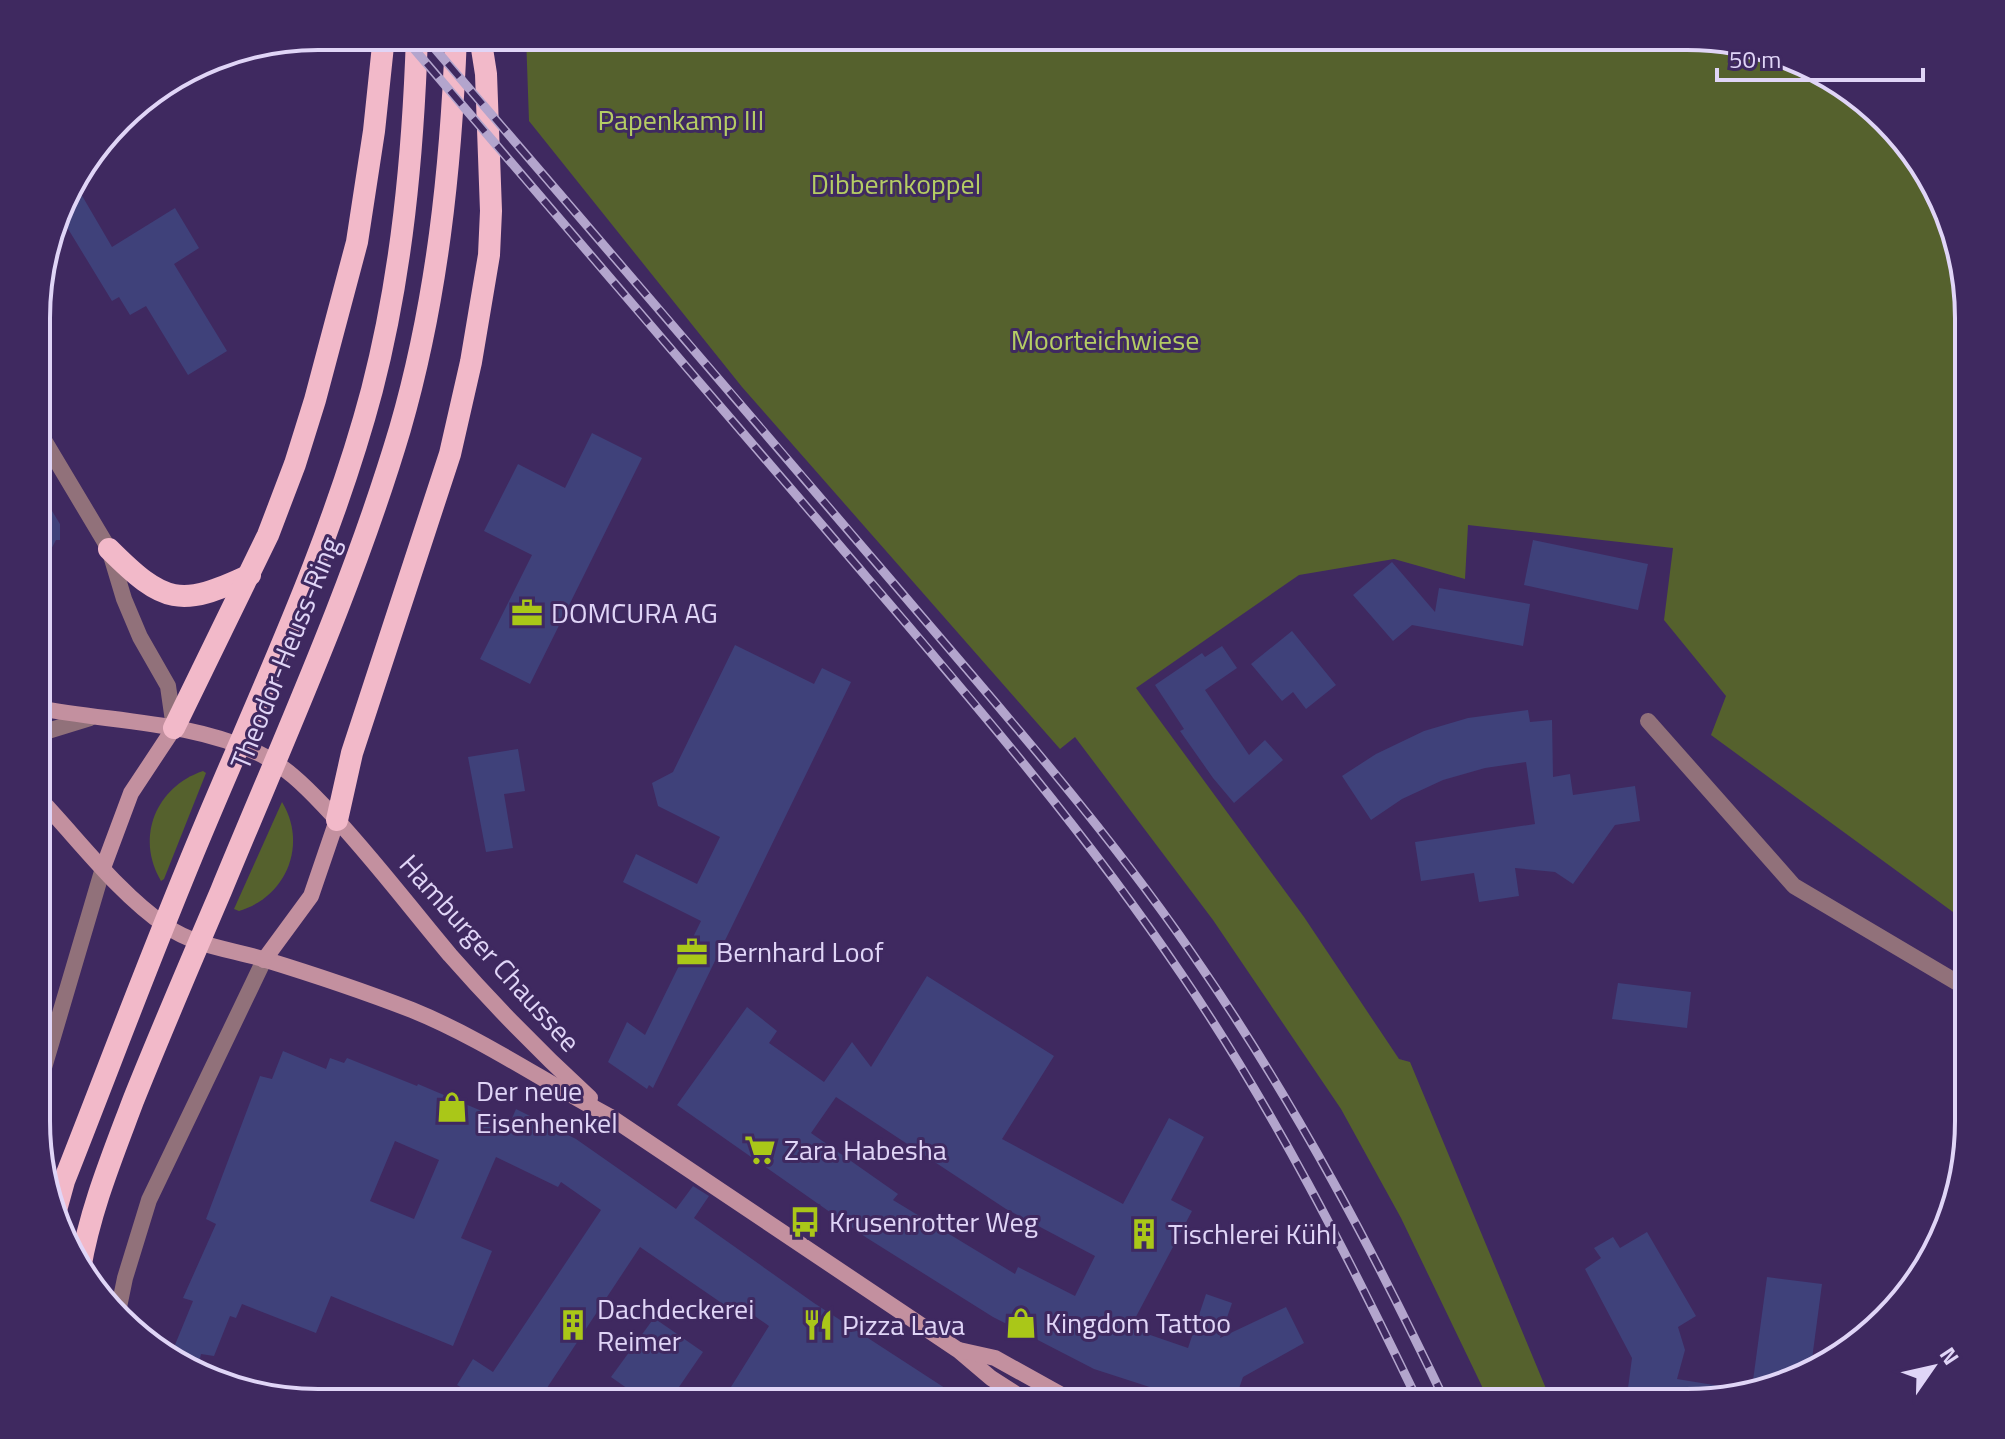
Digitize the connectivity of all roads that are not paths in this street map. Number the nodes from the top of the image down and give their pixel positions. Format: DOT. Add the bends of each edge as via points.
graph roads {
  1 [pos="383,50"];
  2 [pos="417,50"];
  3 [pos="455,50"];
  4 [pos="482,50"];
  5 [pos="50,450"];
  6 [pos="109,549"];
  7 [pos="250,575"];
  8 [pos="50,710"];
  9 [pos="90,718"];
  10 [pos="1648,721"];
  11 [pos="174,728"];
  12 [pos="51,730"];
  13 [pos="51,811"];
  14 [pos="337,820"];
  15 [pos="103,868"];
  16 [pos="264,960"];
  17 [pos="1954,981"];
  18 [pos="51,1044"];
  19 [pos="609,1116"];
  20 [pos="60,1194"];
  21 [pos="84,1252"];
  22 [pos="120,1302"];
  23 [pos="958,1350"];
  24 [pos="1007,1389"];
  25 [pos="1050,1389"];
  1 -- 7 [label="highway" via="365,200 347,284 295,464"];
  2 -- 20 [label="highway, Theodor-Heuss-Ring" via="402,242 356,444 313,570 197,844"];
  3 -- 21 [label="highway, Theodor-Heuss-Ring" via="447,179 432,283 400,428 317,659 100,1186"];
  4 -- 14 [label="highway" via="489,255 462,406 352,753"];
  5 -- 6 [label="street"];
  6 -- 7 [label="highway" via="144,582 184,598 206,595"];
  6 -- 11 [label="street" via="140,637 168,686"];
  7 -- 11 [label="highway"];
  8 -- 9 [label="main road, Hamburger Chaussee"];
  9 -- 11 [label="main road, Hamburger Chaussee"];
  9 -- 12 [label="street"];
  10 -- 17 [label="street" via="1794,886"];
  11 -- 14 [label="main road, Hamburger Chaussee" via="234,743 279,764"];
  11 -- 15 [label="main road" via="131,793"];
  13 -- 15 [label="main road, Hamburger Chaussee"];
  14 -- 16 [label="main road" via="311,896"];
  14 -- 19 [label="main road, Hamburger Chaussee" via="497,1008"];
  15 -- 16 [label="main road, Hamburger Chaussee" via="166,926 203,945"];
  15 -- 18 [label="street"];
  16 -- 19 [label="main road, Hamburger Chaussee" via="480,1041"];
  16 -- 22 [label="street" via="149,1200"];
  19 -- 23 [label="main road, Hamburger Chaussee"];
  23 -- 24 [label="main road, Hamburger Chaussee"];
  23 -- 25 [label="main road, Hamburger Chaussee" via="995,1358"];
}
